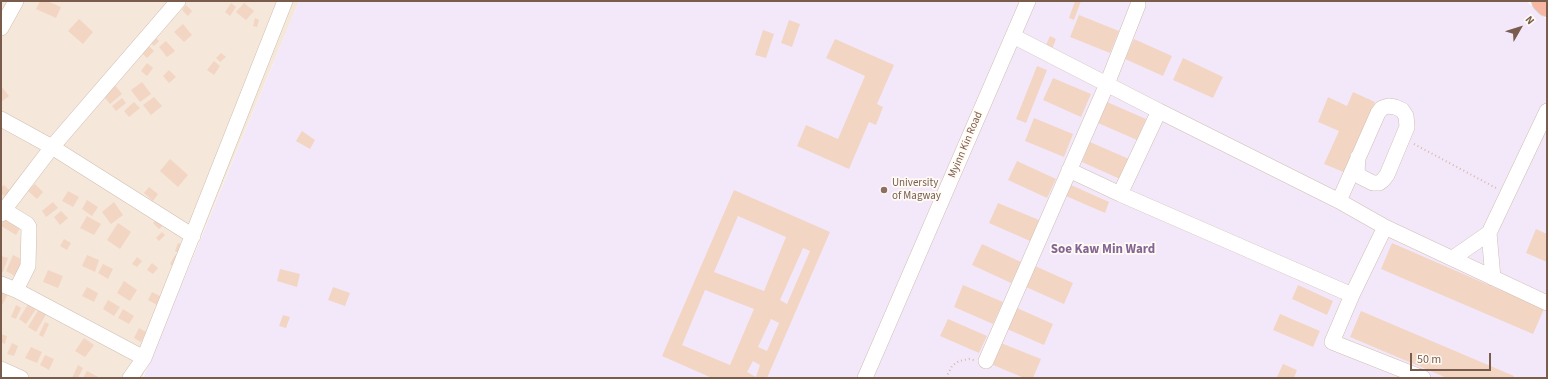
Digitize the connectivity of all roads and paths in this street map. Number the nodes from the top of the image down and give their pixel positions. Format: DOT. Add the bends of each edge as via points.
graph roads {
  1 [pos="16,1"];
  2 [pos="178,1"];
  3 [pos="285,1"];
  4 [pos="1028,1"];
  5 [pos="1543,1"];
  6 [pos="1138,5"];
  7 [pos="1547,5"];
  8 [pos="1,28"];
  9 [pos="1013,36"];
  10 [pos="1107,84"];
  11 [pos="1159,111"];
  12 [pos="1547,111"];
  13 [pos="1,120"];
  14 [pos="1410,142"];
  15 [pos="52,147"];
  16 [pos="1358,158"];
  17 [pos="1069,170"];
  18 [pos="1120,194"];
  19 [pos="1508,194"];
  20 [pos="1339,201"];
  21 [pos="2,212"];
  22 [pos="1385,227"];
  23 [pos="1490,233"];
  24 [pos="193,236"];
  25 [pos="1453,258"];
  26 [pos="1493,278"];
  27 [pos="1,284"];
  28 [pos="16,290"];
  29 [pos="1352,295"];
  30 [pos="1547,303"];
  31 [pos="144,358"];
  32 [pos="986,361"];
  33 [pos="1,369"];
  34 [pos="21,378"];
  35 [pos="130,378"];
  36 [pos="865,378"];
  37 [pos="946,378"];
  38 [pos="1423,378"];
  1 -- 8 [label="street"];
  2 -- 15 [label="street"];
  3 -- 24 [label="street"];
  4 -- 9 [label="street, Myinn Kin Road"];
  5 -- 7 [label="highway"];
  6 -- 10 [label="street"];
  9 -- 10 [label="street"];
  9 -- 36 [label="street, Myinn Kin Road"];
  10 -- 11 [label="street"];
  10 -- 17 [label="street"];
  11 -- 18 [label="street"];
  11 -- 20 [label="street"];
  12 -- 19 [label="street"];
  13 -- 15 [label="street"];
  14 -- 19 [label="path"];
  15 -- 21 [label="street"];
  15 -- 24 [label="street"];
  16 -- 16 [label="street" via="1382,108 1388,106 1402,110 1406,116 1407,127 1383,180 1373,183 1361,177 1357,172"];
  16 -- 20 [label="street"];
  17 -- 18 [label="street"];
  17 -- 32 [label="street"];
  18 -- 29 [label="street"];
  19 -- 23 [label="street"];
  20 -- 22 [label="street"];
  21 -- 28 [label="street" via="29,227 28,266"];
  22 -- 25 [label="street"];
  22 -- 29 [label="street"];
  23 -- 25 [label="street"];
  23 -- 26 [label="street"];
  24 -- 31 [label="street"];
  25 -- 26 [label="street"];
  26 -- 30 [label="street"];
  27 -- 28 [label="street"];
  28 -- 31 [label="street"];
  29 -- 38 [label="street" via="1332,342"];
  31 -- 35 [label="street"];
  32 -- 37 [label="path" via="959,361 952,366"];
  33 -- 34 [label="street"];
}
